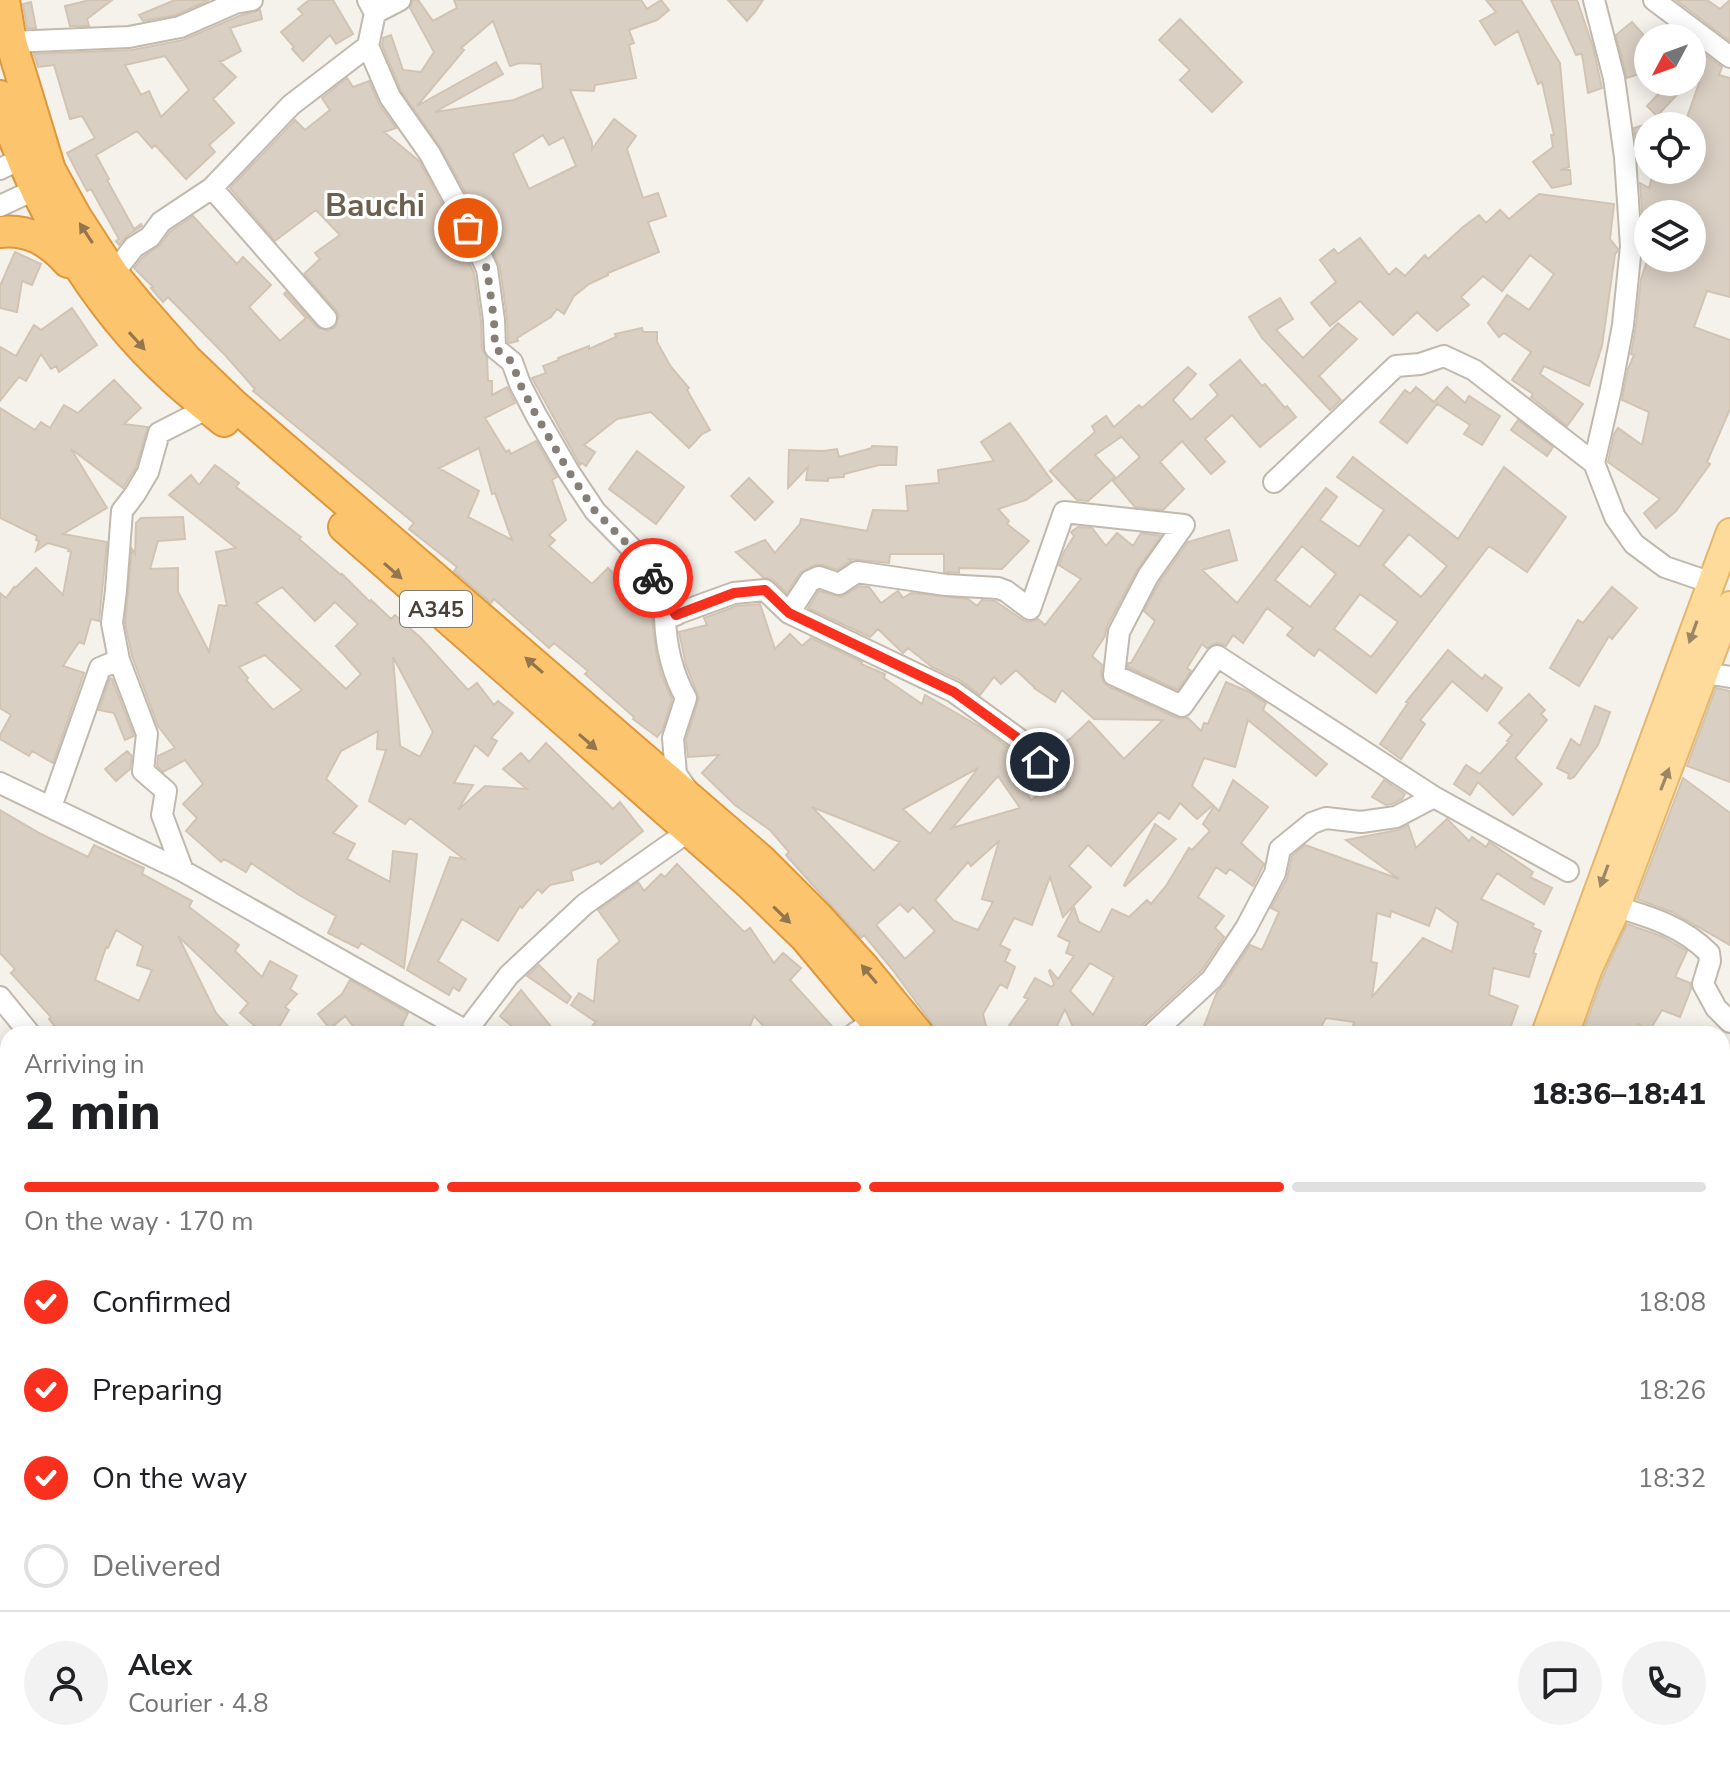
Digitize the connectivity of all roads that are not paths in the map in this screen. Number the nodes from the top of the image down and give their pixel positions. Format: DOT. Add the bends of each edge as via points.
graph roads {
  1 [pos="4,0"];
  2 [pos="252,0"];
  3 [pos="400,0"];
  4 [pos="1594,0"];
  5 [pos="1654,0"];
  6 [pos="371,6"];
  7 [pos="11,42"];
  8 [pos="368,46"];
  9 [pos="1730,57"];
  10 [pos="0,96"];
  11 [pos="22,158"];
  12 [pos="46,185"];
  13 [pos="212,188"];
  14 [pos="0,206"];
  15 [pos="0,232"];
  16 [pos="108,286"];
  17 [pos="326,318"];
  18 [pos="208,408"];
  19 [pos="1594,463"];
  20 [pos="1274,482"];
  21 [pos="1730,532"];
  22 [pos="1712,583"];
  23 [pos="1730,605"];
  24 [pos="789,613"];
  25 [pos="676,615"];
  26 [pos="119,660"];
  27 [pos="1718,675"];
  28 [pos="1057,781"];
  29 [pos="0,783"];
  30 [pos="1434,797"];
  31 [pos="51,807"];
  32 [pos="695,820"];
  33 [pos="183,871"];
  34 [pos="1568,871"];
  35 [pos="1617,907"];
  36 [pos="0,997"];
  37 [pos="1730,1022"];
  38 [pos="24,1026"];
  39 [pos="454,1026"];
  40 [pos="470,1026"];
  41 [pos="870,1026"];
  42 [pos="911,1026"];
  43 [pos="1161,1026"];
  44 [pos="1548,1026"];
  45 [pos="1568,1026"];
  1 -- 7 [label="highway, A345"];
  2 -- 7 [label="street" via="180,27 129,37"];
  3 -- 6 [label="street"];
  4 -- 19 [label="street" via="1614,78 1631,246 1623,325"];
  5 -- 9 [label="street"];
  6 -- 8 [label="street"];
  7 -- 11 [label="highway, A345"];
  8 -- 13 [label="street" via="291,105"];
  8 -- 25 [label="street" via="390,97 430,154 487,269 495,348 512,362 525,394 595,511 643,560"];
  10 -- 11 [label="highway, A345"];
  11 -- 12 [label="highway, A345"];
  12 -- 14 [label="street"];
  12 -- 16 [label="highway, A345" via="56,231"];
  13 -- 16 [label="street" via="134,247"];
  13 -- 17 [label="street"];
  15 -- 16 [label="highway" via="35,237 53,247 80,277"];
  16 -- 18 [label="highway, A345, one-way" via="131,335"];
  32 -- 16 [label="highway, A345, one-way"];
  18 -- 26 [label="street" via="159,433 148,472 122,511 112,623"];
  18 -- 32 [label="highway, A345, one-way"];
  19 -- 20 [label="street" via="1474,370 1444,356 1396,366"];
  19 -- 22 [label="street" via="1615,517 1634,544 1665,567"];
  21 -- 22 [label="main road"];
  22 -- 44 [label="main road, one-way"];
  23 -- 27 [label="main road"];
  24 -- 25 [label="street" via="765,590 734,593"];
  24 -- 28 [label="street" via="954,692 1023,742"];
  24 -- 30 [label="street" via="810,581 819,577 839,584 857,572 998,588 1030,609 1064,512 1184,525 1148,576 1119,632 1114,675 1182,706 1217,656"];
  25 -- 32 [label="street" via="665,618 676,681 686,698 673,738 676,774"];
  26 -- 31 [label="street" via="100,668"];
  26 -- 33 [label="street" via="147,734 143,771 166,791 162,815"];
  35 -- 27 [label="main road, one-way"];
  29 -- 31 [label="street"];
  30 -- 34 [label="street"];
  30 -- 43 [label="street" via="1396,817 1361,822 1326,818 1280,849 1275,873 1212,979"];
  31 -- 33 [label="street"];
  32 -- 40 [label="street" via="585,904 509,975"];
  32 -- 41 [label="highway, A345, one-way" via="805,937"];
  42 -- 32 [label="highway, A345, one-way" via="761,860"];
  33 -- 39 [label="street"];
  35 -- 37 [label="street" via="1679,929 1709,953 1703,984"];
  35 -- 45 [label="main road"];
  36 -- 38 [label="street"];
}
